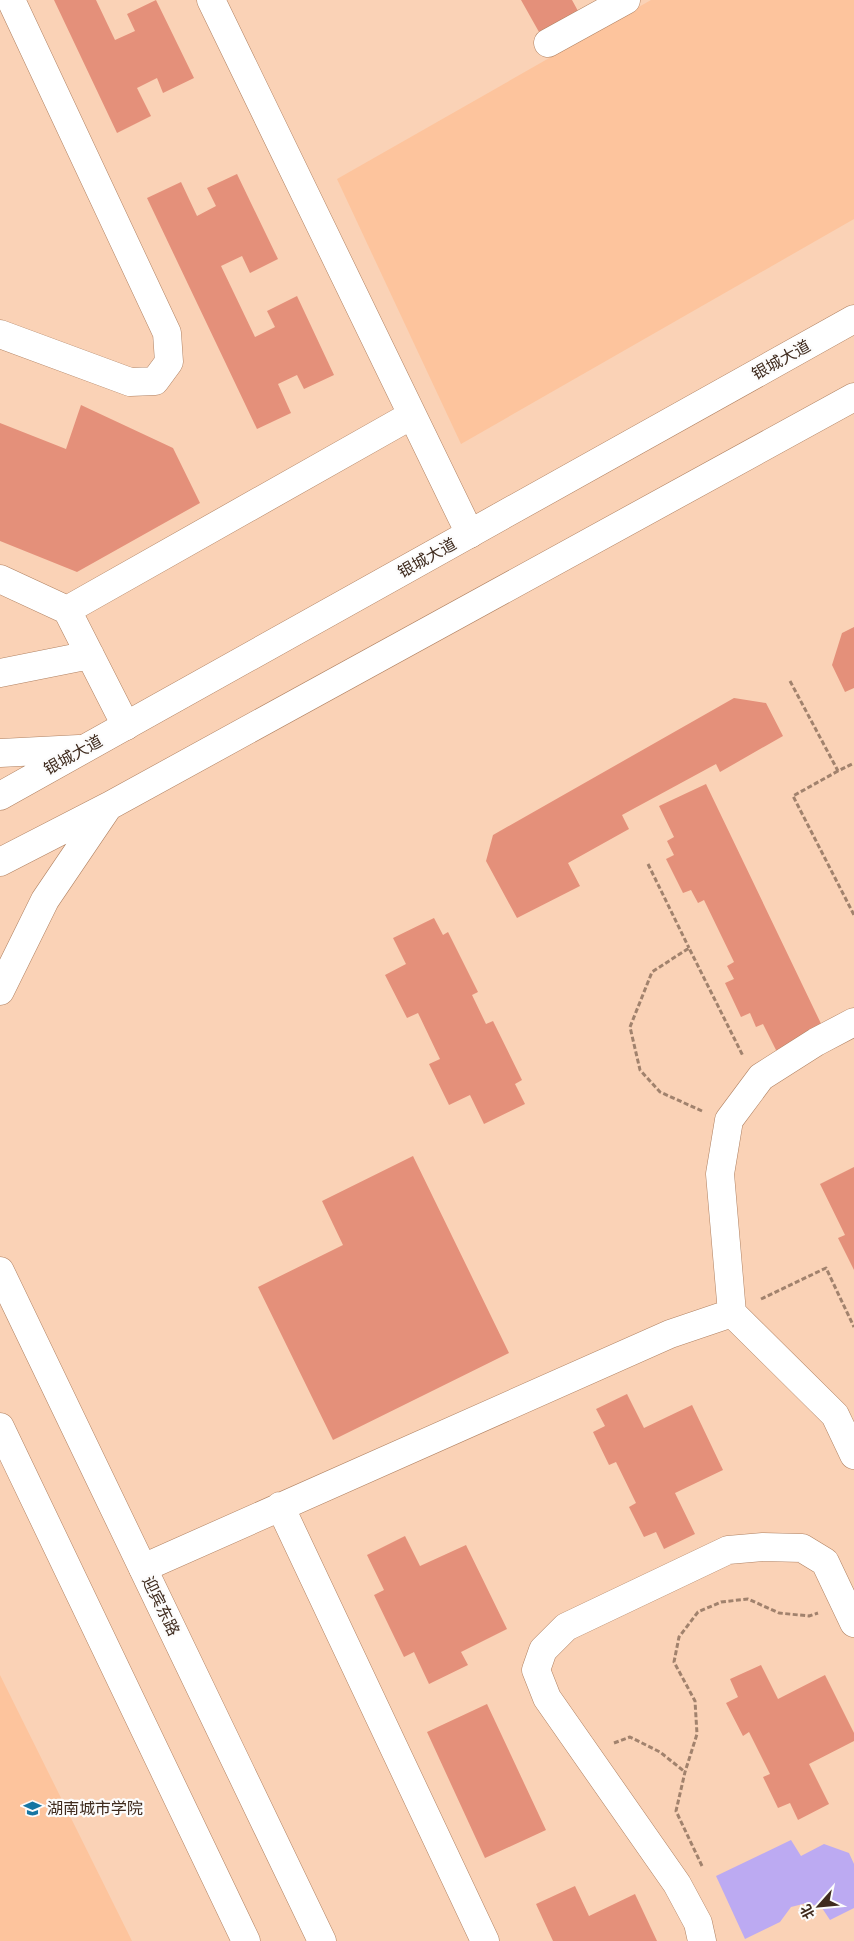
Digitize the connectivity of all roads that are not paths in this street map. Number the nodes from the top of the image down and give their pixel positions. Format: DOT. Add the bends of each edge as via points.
graph roads {
  1 [pos="11,0"];
  2 [pos="212,0"];
  3 [pos="626,0"];
  4 [pos="548,43"];
  5 [pos="854,319"];
  6 [pos="0,334"];
  7 [pos="854,397"];
  8 [pos="412,415"];
  9 [pos="470,534"];
  10 [pos="0,579"];
  11 [pos="67,610"];
  12 [pos="90,655"];
  13 [pos="0,672"];
  14 [pos="126,726"];
  15 [pos="85,748"];
  16 [pos="0,753"];
  17 [pos="0,796"];
  18 [pos="109,806"];
  19 [pos="0,862"];
  20 [pos="0,991"];
  21 [pos="854,1022"];
  22 [pos="0,1271"];
  23 [pos="732,1313"];
  24 [pos="0,1427"];
  25 [pos="854,1455"];
  26 [pos="280,1506"];
  27 [pos="143,1568"];
  28 [pos="850,1614"];
  29 [pos="246,1941"];
  30 [pos="322,1941"];
  31 [pos="485,1941"];
  32 [pos="702,1941"];
  1 -- 6 [label="main road" via="167,333 169,362 155,382 130,382"];
  2 -- 8 [label="main road"];
  3 -- 4 [label="main road"];
  5 -- 9 [label="main road, 银城大道"];
  7 -- 18 [label="main road"];
  8 -- 9 [label="main road"];
  8 -- 11 [label="main road"];
  9 -- 14 [label="main road, 银城大道"];
  10 -- 11 [label="main road"];
  11 -- 12 [label="main road"];
  12 -- 13 [label="main road"];
  12 -- 14 [label="main road"];
  14 -- 15 [label="main road, 银城大道"];
  15 -- 16 [label="main road"];
  15 -- 17 [label="main road, 银城大道"];
  18 -- 19 [label="main road"];
  18 -- 20 [label="main road" via="45,900"];
  21 -- 23 [label="main road" via="761,1077 729,1120 720,1174"];
  22 -- 27 [label="main road, 迎宾东路"];
  23 -- 25 [label="main road" via="835,1415"];
  23 -- 26 [label="main road" via="660,1338"];
  24 -- 29 [label="main road"];
  26 -- 27 [label="main road"];
  26 -- 31 [label="main road"];
  27 -- 30 [label="main road, 迎宾东路"];
  28 -- 32 [label="main road" via="825,1562 802,1548 728,1550 566,1627 543,1650 536,1670 547,1698 677,1884 698,1923"];
}
